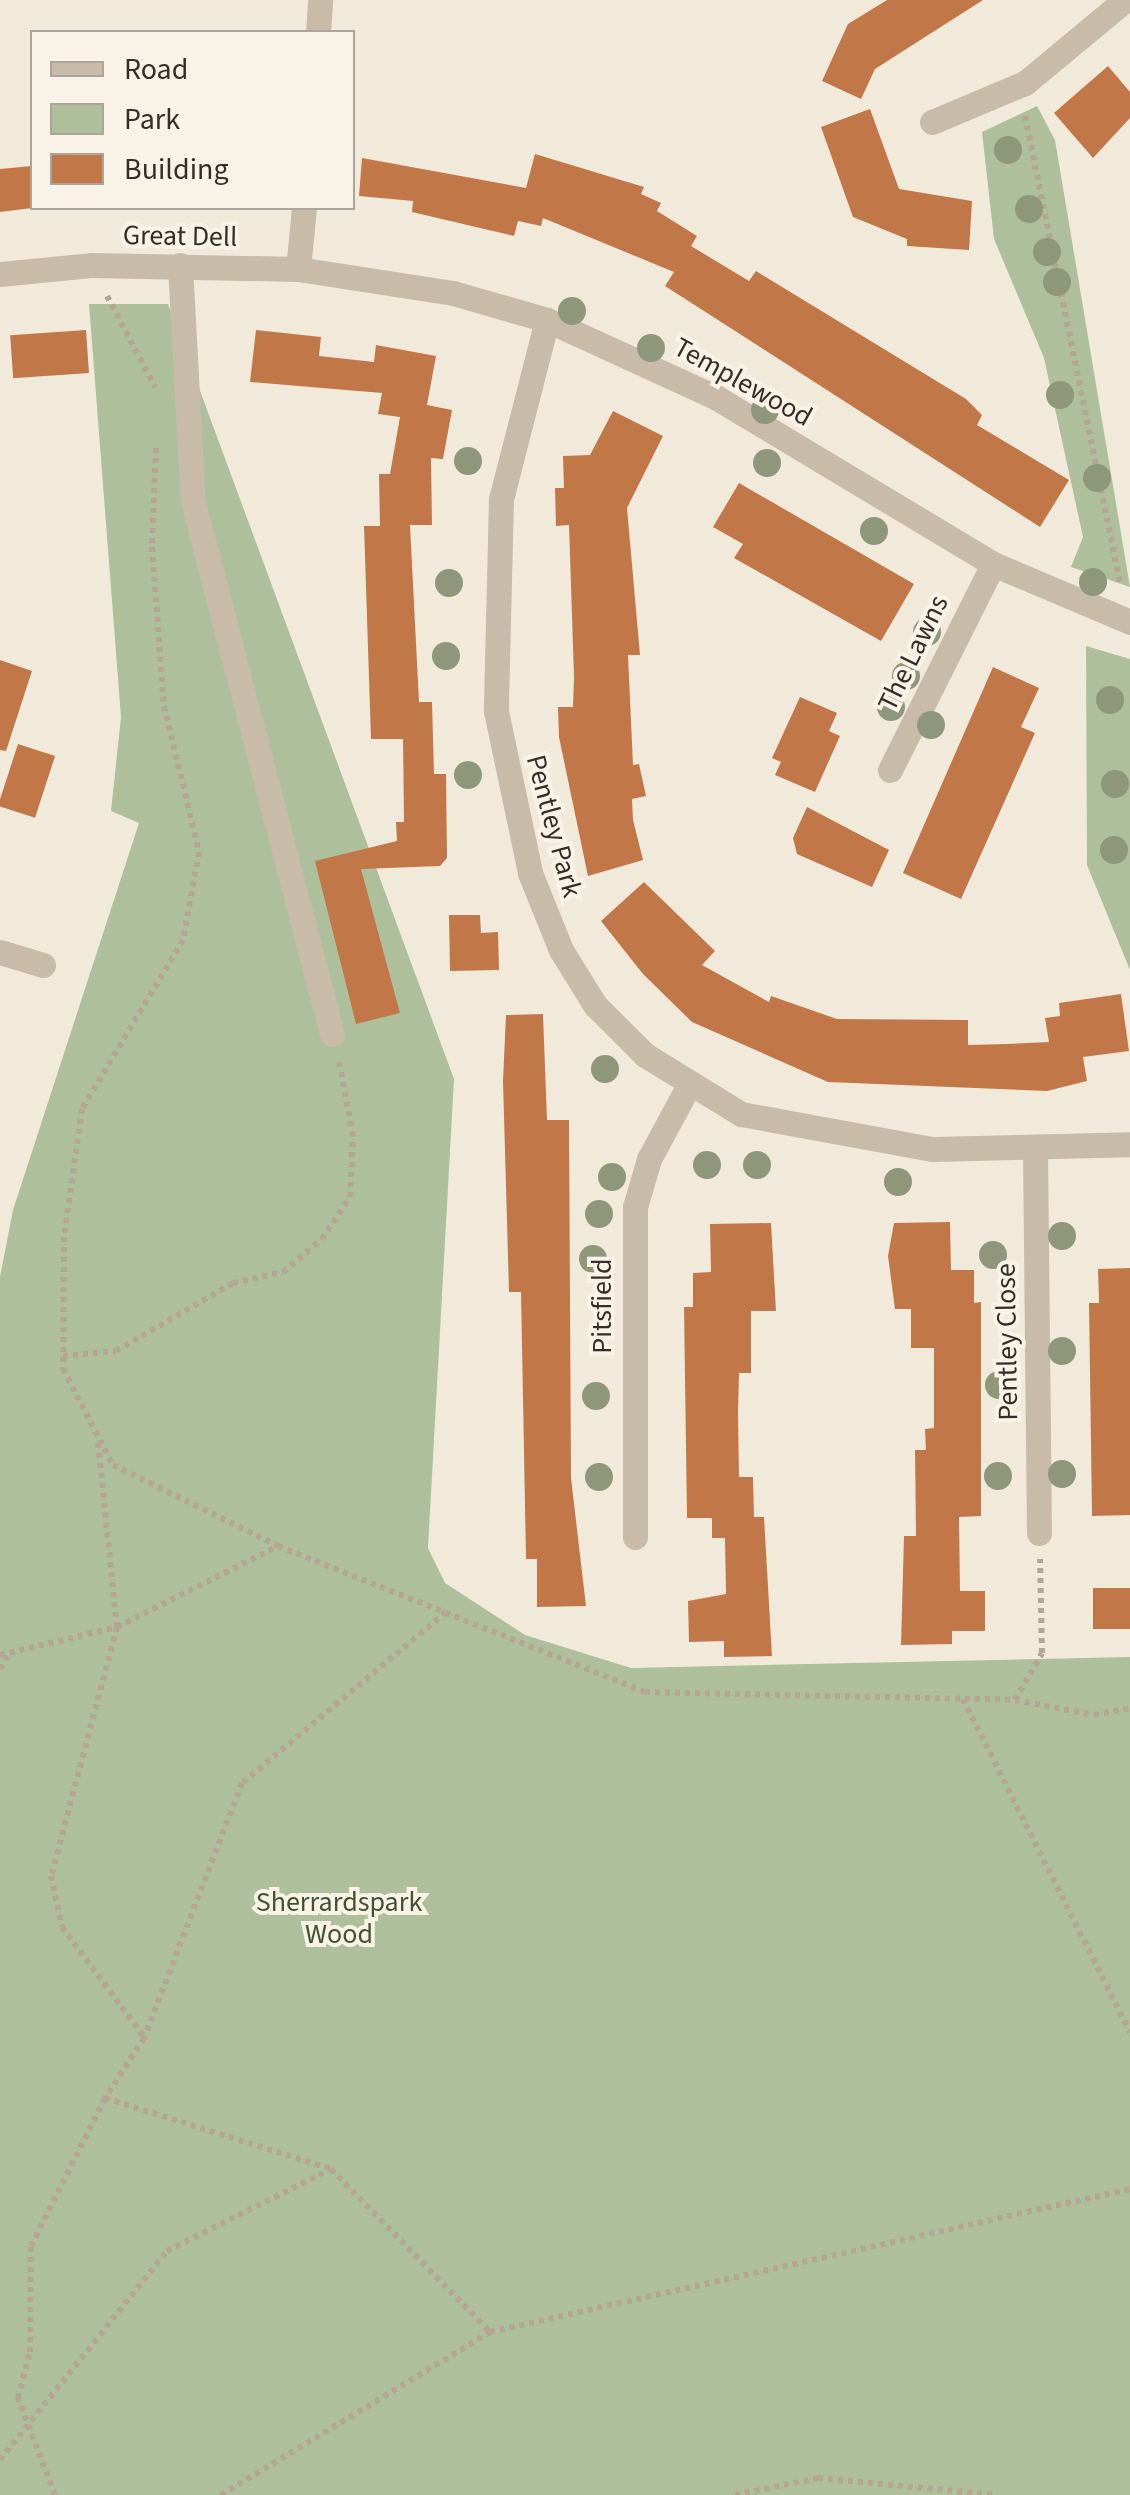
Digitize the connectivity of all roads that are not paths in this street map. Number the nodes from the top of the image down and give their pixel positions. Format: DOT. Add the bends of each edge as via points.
graph roads {
  1 [pos="320,0"];
  2 [pos="1125,0"];
  3 [pos="318,30"];
  4 [pos="932,122"];
  5 [pos="304,210"];
  6 [pos="180,264"];
  7 [pos="298,269"];
  8 [pos="0,274"];
  9 [pos="547,320"];
  10 [pos="993,564"];
  11 [pos="1129,622"];
  12 [pos="890,770"];
  13 [pos="0,952"];
  14 [pos="42,965"];
  15 [pos="332,1034"];
  16 [pos="688,1087"];
  17 [pos="1130,1144"];
  18 [pos="1036,1150"];
  19 [pos="1039,1533"];
  20 [pos="635,1537"];
  1 -- 3 [label="street"];
  2 -- 4 [label="street" via="1020,86"];
  5 -- 7 [label="street"];
  6 -- 7 [label="street, Great Dell"];
  6 -- 8 [label="street, Great Dell"];
  6 -- 15 [label="street" via="176,300 193,502"];
  7 -- 9 [label="street, Templewood" via="375,277"];
  9 -- 10 [label="street, Templewood" via="717,398"];
  9 -- 16 [label="street, Pentley Park" via="500,499 493,564 496,711 508,784 530,873 561,950 595,1005"];
  10 -- 11 [label="street, Templewood"];
  10 -- 12 [label="street, The Lawns"];
  13 -- 14 [label="street"];
  16 -- 18 [label="street, Pentley Park" via="741,1114 862,1142"];
  16 -- 20 [label="street, Pitsfield" via="649,1158 635,1206"];
  17 -- 18 [label="street, Pentley Park"];
  18 -- 19 [label="street, Pentley Close"];
}
